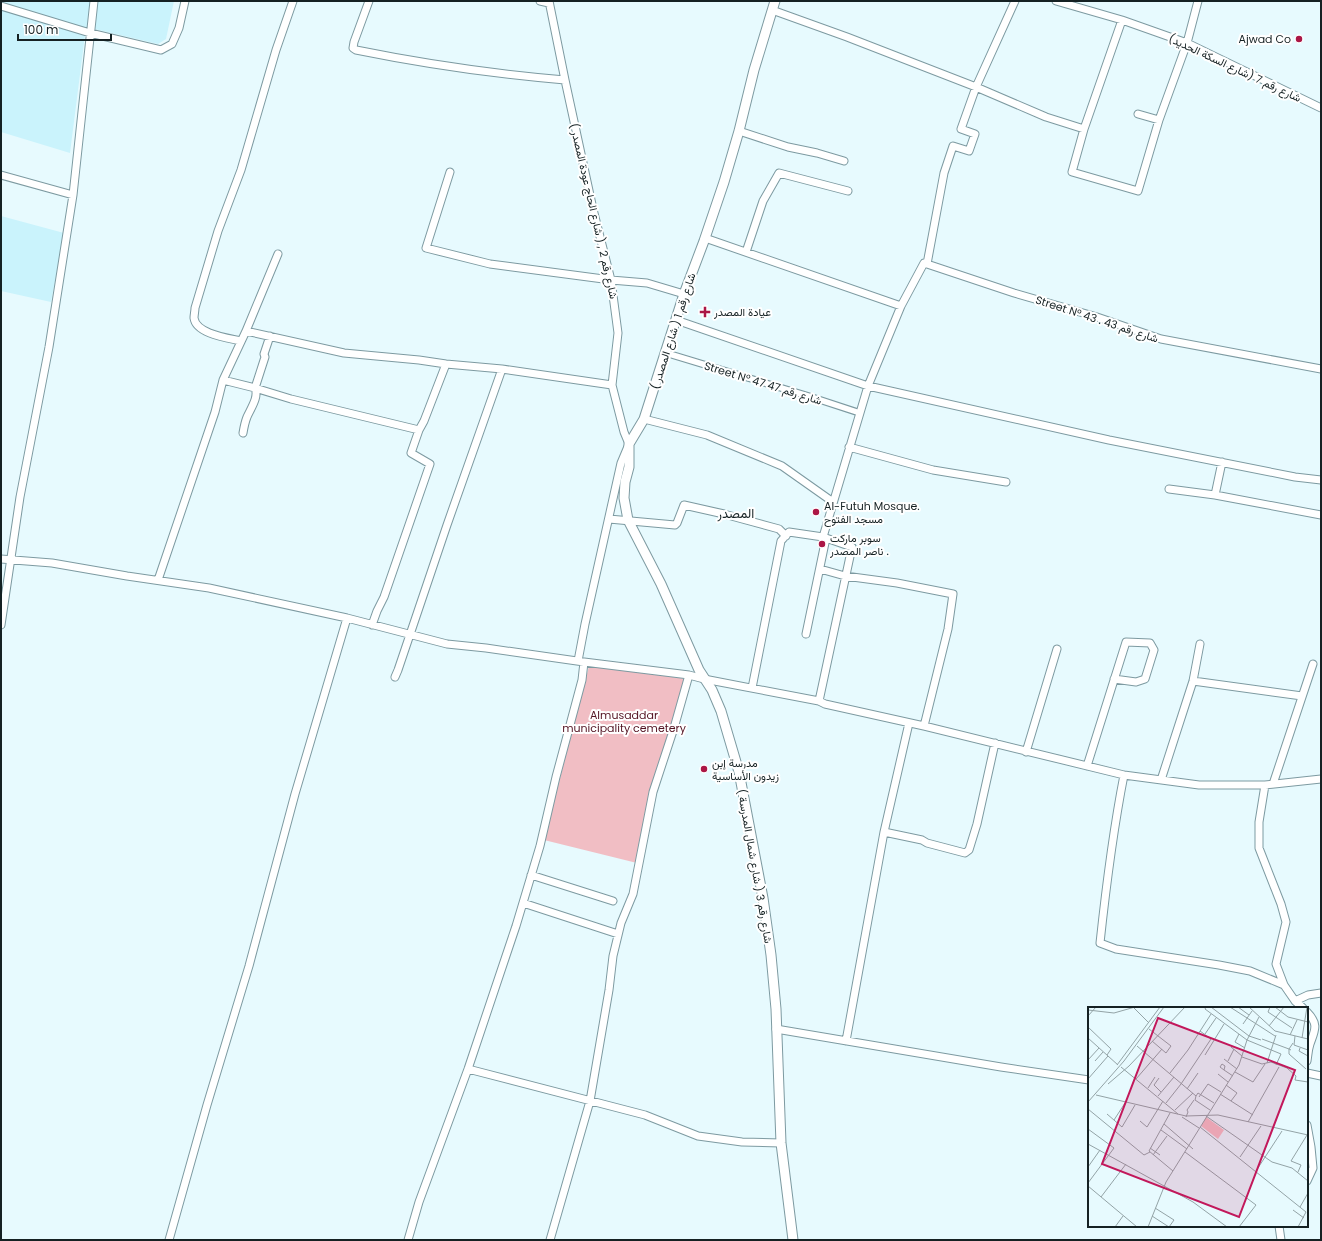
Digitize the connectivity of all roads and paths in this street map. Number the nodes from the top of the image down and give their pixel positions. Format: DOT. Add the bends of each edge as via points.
graph roads {
  1 [pos="94,1"];
  2 [pos="185,1"];
  3 [pos="293,1"];
  4 [pos="369,1"];
  5 [pos="540,1"];
  6 [pos="775,1"];
  7 [pos="1015,1"];
  8 [pos="1056,1"];
  9 [pos="1198,1"];
  10 [pos="549,2"];
  11 [pos="1,6"];
  12 [pos="772,10"];
  13 [pos="1122,20"];
  14 [pos="90,33"];
  15 [pos="1187,43"];
  16 [pos="564,80"];
  17 [pos="976,87"];
  18 [pos="1321,108"];
  19 [pos="1138,114"];
  20 [pos="1159,120"];
  21 [pos="1084,129"];
  22 [pos="739,132"];
  23 [pos="844,161"];
  24 [pos="450,172"];
  25 [pos="1,174"];
  26 [pos="848,192"];
  27 [pos="73,195"];
  28 [pos="705,238"];
  29 [pos="746,252"];
  30 [pos="278,254"];
  31 [pos="928,264"];
  32 [pos="611,280"];
  33 [pos="684,294"];
  34 [pos="902,306"];
  35 [pos="676,320"];
  36 [pos="246,331"];
  37 [pos="270,336"];
  38 [pos="241,340"];
  39 [pos="666,353"];
  40 [pos="446,364"];
  41 [pos="502,370"];
  42 [pos="1321,370"];
  43 [pos="223,380"];
  44 [pos="612,385"];
  45 [pos="868,386"];
  46 [pos="255,388"];
  47 [pos="860,413"];
  48 [pos="644,419"];
  49 [pos="419,430"];
  50 [pos="243,433"];
  51 [pos="629,444"];
  52 [pos="849,447"];
  53 [pos="1222,462"];
  54 [pos="1321,480"];
  55 [pos="1006,482"];
  56 [pos="1169,489"];
  57 [pos="1215,495"];
  58 [pos="833,502"];
  59 [pos="1321,515"];
  60 [pos="609,519"];
  61 [pos="628,520"];
  62 [pos="786,536"];
  63 [pos="825,538"];
  64 [pos="1,559"];
  65 [pos="10,559"];
  66 [pos="820,569"];
  67 [pos="845,576"];
  68 [pos="158,580"];
  69 [pos="347,618"];
  70 [pos="1,625"];
  71 [pos="372,625"];
  72 [pos="410,634"];
  73 [pos="806,634"];
  74 [pos="1200,644"];
  75 [pos="1057,649"];
  76 [pos="581,662"];
  77 [pos="1313,664"];
  78 [pos="689,675"];
  79 [pos="395,677"];
  80 [pos="704,679"];
  81 [pos="1114,679"];
  82 [pos="1193,681"];
  83 [pos="752,688"];
  84 [pos="1302,696"];
  85 [pos="819,701"];
  86 [pos="909,723"];
  87 [pos="924,726"];
  88 [pos="995,743"];
  89 [pos="1026,752"];
  90 [pos="1087,766"];
  91 [pos="1124,775"];
  92 [pos="1321,779"];
  93 [pos="1161,780"];
  94 [pos="1273,784"];
  95 [pos="1265,785"];
  96 [pos="884,832"];
  97 [pos="532,875"];
  98 [pos="613,901"];
  99 [pos="523,903"];
  100 [pos="618,934"];
  101 [pos="1284,986"];
  102 [pos="1321,993"];
  103 [pos="1295,1001"];
  104 [pos="1302,1007"];
  105 [pos="1308,1013"];
  106 [pos="776,1029"];
  107 [pos="846,1041"];
  108 [pos="1308,1056"];
  109 [pos="468,1070"];
  110 [pos="1308,1073"];
  111 [pos="1321,1076"];
  112 [pos="1088,1080"];
  113 [pos="590,1101"];
  114 [pos="1308,1130"];
  115 [pos="781,1144"];
  116 [pos="1308,1179"];
  117 [pos="1279,1227"];
  118 [pos="169,1240"];
  119 [pos="408,1240"];
  120 [pos="550,1240"];
  121 [pos="793,1240"];
  122 [pos="1281,1240"];
  1 -- 14 [label="street"];
  2 -- 14 [label="street" via="179,28 172,44 161,50"];
  3 -- 38 [label="street" via="195,308 194,319 200,328 213,334"];
  4 -- 16 [label="street" via="354,42 353,48 356,50 478,71"];
  5 -- 10 [label="street"];
  6 -- 12 [label="street, شارع رقم 1 ( شارع المصدر )"];
  7 -- 17 [label="street"];
  8 -- 13 [label="street, شارع رقم 7 (شارع السكة الحديد)"];
  9 -- 15 [label="street"];
  10 -- 16 [label="street, شارع رقم 2 , ( شارع الحاج عودة المصدر )"];
  11 -- 14 [label="street"];
  12 -- 17 [label="street"];
  12 -- 22 [label="street, شارع رقم 1 ( شارع المصدر )"];
  13 -- 15 [label="street, شارع رقم 7 (شارع السكة الحديد)"];
  13 -- 21 [label="street"];
  14 -- 27 [label="street"];
  15 -- 18 [label="street, شارع رقم 7 (شارع السكة الحديد)"];
  15 -- 20 [label="street"];
  16 -- 32 [label="street, شارع رقم 2 , ( شارع الحاج عودة المصدر )"];
  17 -- 21 [label="street"];
  17 -- 31 [label="street" via="961,129 975,134 969,151 953,146 944,172"];
  19 -- 20 [label="street"];
  20 -- 21 [label="street" via="1138,191 1072,172"];
  22 -- 23 [label="street"];
  22 -- 28 [label="street, شارع رقم 1 ( شارع المصدر )"];
  24 -- 32 [label="street" via="426,248 490,264"];
  25 -- 27 [label="street"];
  26 -- 29 [label="street" via="780,172 763,201"];
  27 -- 65 [label="street" via="49,347"];
  28 -- 29 [label="street"];
  28 -- 33 [label="street, شارع رقم 1 ( شارع المصدر )"];
  29 -- 34 [label="street"];
  30 -- 36 [label="street"];
  31 -- 34 [label="street" via="924,263"];
  31 -- 42 [label="street, Street N° 43 . شارع رقم 43" via="1161,339"];
  32 -- 33 [label="street" via="647,283"];
  32 -- 44 [label="street, شارع رقم 2 , ( شارع الحاج عودة المصدر )" via="618,333"];
  33 -- 35 [label="street, شارع رقم 1 ( شارع المصدر )"];
  34 -- 45 [label="street"];
  35 -- 39 [label="street, شارع رقم 1 ( شارع المصدر )"];
  35 -- 45 [label="street"];
  36 -- 37 [label="street"];
  36 -- 38 [label="street"];
  37 -- 40 [label="street" via="344,353"];
  37 -- 46 [label="street"];
  38 -- 43 [label="street"];
  39 -- 47 [label="street, Street N° 47 شارع رقم 47"];
  39 -- 48 [label="street, شارع رقم 1 ( شارع المصدر )"];
  40 -- 41 [label="street"];
  40 -- 49 [label="street"];
  41 -- 44 [label="street"];
  41 -- 72 [label="street"];
  43 -- 46 [label="street"];
  43 -- 68 [label="street" via="215,412"];
  44 -- 51 [label="street, شارع رقم 2 , ( شارع الحاج عودة المصدر )"];
  45 -- 47 [label="street"];
  45 -- 53 [label="street" via="1109,440"];
  46 -- 49 [label="street"];
  46 -- 50 [label="street" via="257,392"];
  47 -- 52 [label="street"];
  48 -- 51 [label="street, شارع رقم 1 ( شارع المصدر )"];
  48 -- 58 [label="street" via="707,435 782,466"];
  49 -- 71 [label="street" via="411,453 430,464"];
  51 -- 60 [label="street, شارع رقم 1 ( شارع المصدر )" via="621,463"];
  51 -- 61 [label="street, شارع رقم 3 ( شارع شمال المدرسة )" via="629,467 624,498"];
  52 -- 55 [label="street" via="933,470"];
  52 -- 58 [label="street"];
  53 -- 54 [label="street"];
  53 -- 57 [label="street"];
  56 -- 57 [label="street"];
  57 -- 59 [label="street"];
  58 -- 63 [label="street"];
  60 -- 61 [label="street"];
  60 -- 76 [label="street, شارع رقم 1 ( شارع المصدر )" via="584,624"];
  61 -- 62 [label="street" via="674,525 684,505 779,528"];
  61 -- 80 [label="street, شارع رقم 3 ( شارع شمال المدرسة )" via="662,584"];
  62 -- 63 [label="street" via="789,532"];
  62 -- 83 [label="street" via="781,541"];
  63 -- 66 [label="street"];
  63 -- 67 [label="street" via="852,547"];
  64 -- 65 [label="street"];
  65 -- 68 [label="street"];
  65 -- 70 [label="street"];
  66 -- 67 [label="street"];
  66 -- 73 [label="street"];
  67 -- 85 [label="street"];
  67 -- 87 [label="street" via="953,594 948,629"];
  68 -- 69 [label="street" via="209,588"];
  69 -- 71 [label="street"];
  69 -- 118 [label="street"];
  71 -- 72 [label="street"];
  72 -- 76 [label="street" via="447,644"];
  72 -- 79 [label="street"];
  74 -- 82 [label="street"];
  75 -- 89 [label="street"];
  76 -- 78 [label="street"];
  76 -- 97 [label="street, شارع رقم 1 ( شارع المصدر )" via="582,680"];
  77 -- 84 [label="street"];
  78 -- 80 [label="street"];
  78 -- 100 [label="street" via="654,792 633,894"];
  80 -- 83 [label="street"];
  80 -- 106 [label="street, شارع رقم 3 ( شارع شمال المدرسة )" via="721,711 738,772 759,876 771,955"];
  81 -- 81 [label="street" via="1126,642 1150,643 1154,650 1146,679 1136,682"];
  81 -- 90 [label="street"];
  82 -- 84 [label="street"];
  82 -- 93 [label="street"];
  83 -- 85 [label="street"];
  84 -- 94 [label="street"];
  85 -- 86 [label="street"];
  86 -- 87 [label="street"];
  86 -- 96 [label="street"];
  87 -- 88 [label="street"];
  88 -- 89 [label="street"];
  88 -- 96 [label="street" via="969,850 964,853"];
  89 -- 90 [label="street"];
  90 -- 91 [label="street"];
  91 -- 93 [label="street"];
  91 -- 101 [label="street" via="1106,882 1100,943 1116,950 1250,971"];
  92 -- 94 [label="street"];
  93 -- 95 [label="street" via="1199,785"];
  94 -- 95 [label="street"];
  95 -- 101 [label="street" via="1259,822 1259,848 1286,922 1276,964"];
  96 -- 107 [label="street"];
  97 -- 98 [label="street"];
  97 -- 99 [label="street, شارع رقم 1 ( شارع المصدر )"];
  99 -- 100 [label="street"];
  99 -- 109 [label="street, شارع رقم 1 ( شارع المصدر )"];
  100 -- 113 [label="street" via="612,956 609,990"];
  101 -- 103 [label="street"];
  102 -- 103 [label="street"];
  103 -- 104 [label="street"];
  105 -- 108 [label="street" via="1315,1026"];
  106 -- 107 [label="street"];
  106 -- 115 [label="street, شارع رقم 3 ( شارع شمال المدرسة )"];
  107 -- 112 [label="street"];
  109 -- 113 [label="street"];
  109 -- 119 [label="street, شارع رقم 1 ( شارع المصدر )" via="419,1202"];
  110 -- 111 [label="street"];
  113 -- 115 [label="street" via="645,1115 698,1136"];
  113 -- 120 [label="street"];
  114 -- 116 [label="street" via="1313,1168"];
  115 -- 121 [label="street, شارع رقم 3 ( شارع شمال المدرسة )"];
  117 -- 122 [label="street"];
}
